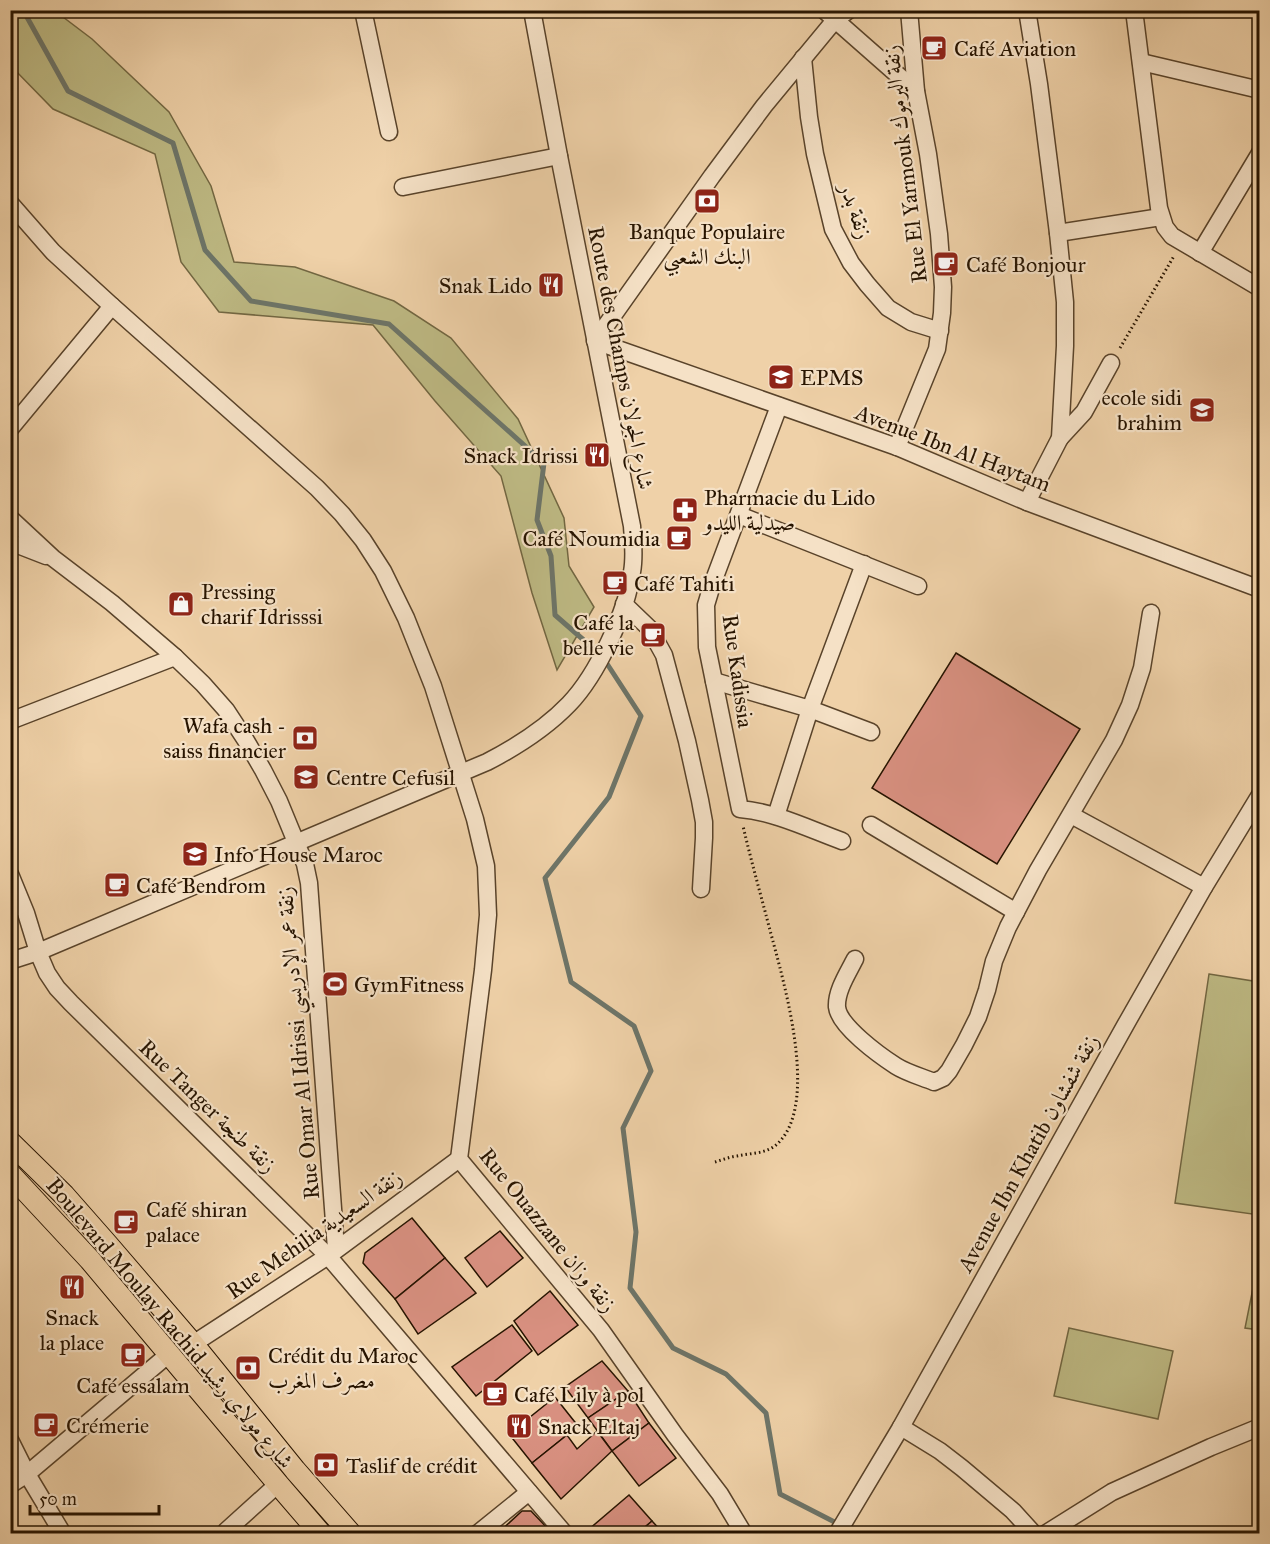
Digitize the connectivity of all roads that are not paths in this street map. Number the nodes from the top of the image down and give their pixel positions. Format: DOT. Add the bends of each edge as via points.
graph roads {
  1 [pos="363,10"];
  2 [pos="532,10"];
  3 [pos="849,10"];
  4 [pos="909,10"];
  5 [pos="1027,10"];
  6 [pos="1134,10"];
  7 [pos="829,15"];
  8 [pos="803,58"];
  9 [pos="1141,62"];
  10 [pos="1260,90"];
  11 [pos="916,91"];
  12 [pos="389,132"];
  13 [pos="1260,153"];
  14 [pos="558,156"];
  15 [pos="403,187"];
  16 [pos="10,203"];
  17 [pos="1161,217"];
  18 [pos="1058,233"];
  19 [pos="1200,253"];
  20 [pos="1260,288"];
  21 [pos="112,306"];
  22 [pos="940,331"];
  23 [pos="595,341"];
  24 [pos="1111,363"];
  25 [pos="779,406"];
  26 [pos="10,429"];
  27 [pos="1060,438"];
  28 [pos="897,447"];
  29 [pos="1027,502"];
  30 [pos="739,515"];
  31 [pos="10,518"];
  32 [pos="10,542"];
  33 [pos="53,558"];
  34 [pos="864,564"];
  35 [pos="918,586"];
  36 [pos="1260,590"];
  37 [pos="621,611"];
  38 [pos="1151,613"];
  39 [pos="175,657"];
  40 [pos="714,681"];
  41 [pos="810,709"];
  42 [pos="10,721"];
  43 [pos="871,732"];
  44 [pos="461,772"];
  45 [pos="1260,795"];
  46 [pos="1071,815"];
  47 [pos="776,816"];
  48 [pos="871,825"];
  49 [pos="842,841"];
  50 [pos="296,842"];
  51 [pos="10,874"];
  52 [pos="1204,887"];
  53 [pos="700,889"];
  54 [pos="1016,912"];
  55 [pos="38,952"];
  56 [pos="855,959"];
  57 [pos="10,962"];
  58 [pos="10,1142"];
  59 [pos="459,1159"];
  60 [pos="10,1174"];
  61 [pos="332,1252"];
  62 [pos="193,1344"];
  63 [pos="168,1354"];
  64 [pos="901,1427"];
  65 [pos="1260,1427"];
  66 [pos="10,1440"];
  67 [pos="27,1473"];
  68 [pos="278,1484"];
  69 [pos="10,1485"];
  70 [pos="529,1492"];
  71 [pos="226,1531"];
  72 [pos="63,1533"];
  73 [pos="321,1533"];
  74 [pos="351,1533"];
  75 [pos="477,1533"];
  76 [pos="565,1533"];
  77 [pos="744,1533"];
  78 [pos="837,1533"];
  79 [pos="1034,1533"];
  80 [pos="1045,1533"];
  1 -- 12 [label="street"];
  2 -- 14 [label="street, Route des Champs شارع الجولان"];
  3 -- 7 [label="street"];
  4 -- 11 [label="street, Rue El Yarmouk زنقة اليرموك"];
  5 -- 18 [label="street"];
  6 -- 9 [label="street"];
  7 -- 8 [label="street"];
  7 -- 11 [label="street"];
  8 -- 22 [label="street, زنقة بدر" via="812,135 833,229 851,263 888,308 911,322"];
  8 -- 23 [label="street" via="712,176"];
  9 -- 10 [label="street"];
  9 -- 17 [label="street"];
  11 -- 22 [label="street, Rue El Yarmouk زنقة اليرموك" via="939,234 943,287"];
  13 -- 19 [label="street"];
  14 -- 15 [label="street"];
  14 -- 23 [label="street, Route des Champs شارع الجولان"];
  16 -- 21 [label="street, Rue Ouazzane زنقة وزان" via="53,252"];
  17 -- 18 [label="street"];
  17 -- 19 [label="street" via="1172,236"];
  18 -- 27 [label="street" via="1065,302"];
  19 -- 20 [label="street"];
  21 -- 26 [label="street"];
  21 -- 44 [label="street, Rue Ouazzane زنقة وزان" via="317,488 363,540 406,618"];
  22 -- 28 [label="street, Rue El Yarmouk زنقة اليرموك" via="937,349"];
  23 -- 25 [label="street, Avenue Ibn Al Haytam"];
  23 -- 37 [label="street, Route des Champs شارع الجولان" via="632,526 632,572"];
  24 -- 27 [label="street" via="1084,412"];
  25 -- 28 [label="street, Avenue Ibn Al Haytam"];
  25 -- 30 [label="street, Rue Kadissia"];
  27 -- 29 [label="street"];
  28 -- 29 [label="street, Avenue Ibn Al Haytam"];
  29 -- 36 [label="street, Avenue Ibn Al Haytam"];
  30 -- 34 [label="street"];
  30 -- 40 [label="street, Rue Kadissia" via="706,605 707,647"];
  31 -- 33 [label="street, Rue Omar Al Idrissi زنقة عمر الإدريسي"];
  32 -- 33 [label="street"];
  33 -- 39 [label="street, Rue Omar Al Idrissi زنقة عمر الإدريسي"];
  34 -- 35 [label="street"];
  34 -- 41 [label="street"];
  37 -- 44 [label="street, Route des Champs شارع الجولان" via="603,653 571,702 515,748"];
  37 -- 53 [label="street" via="649,628 664,655 704,822"];
  38 -- 46 [label="street" via="1142,668 1130,705"];
  39 -- 42 [label="street"];
  39 -- 50 [label="street, Rue Omar Al Idrissi زنقة عمر الإدريسي" via="226,710 245,739"];
  40 -- 41 [label="street"];
  40 -- 47 [label="street, Rue Kadissia" via="740,809"];
  41 -- 43 [label="street"];
  41 -- 47 [label="street"];
  44 -- 50 [label="street, Route des Champs شارع الجولان"];
  44 -- 59 [label="street, Rue Ouazzane زنقة وزان" via="486,866 488,915"];
  45 -- 52 [label="street, Avenue Ibn Khatib زنقة شفشاون"];
  46 -- 52 [label="street"];
  46 -- 54 [label="street"];
  47 -- 49 [label="street"];
  48 -- 54 [label="street"];
  50 -- 55 [label="street, Route des Champs شارع الجولان"];
  50 -- 61 [label="street, Rue Omar Al Idrissi زنقة عمر الإدريسي" via="305,864 311,904"];
  51 -- 55 [label="street, Rue Tanger زنقة طنجة"];
  52 -- 64 [label="street, Avenue Ibn Khatib زنقة شفشاون"];
  54 -- 56 [label="street" via="994,961 969,1036 949,1071 934,1082 897,1067 850,1031 840,1018 837,1006 843,982"];
  55 -- 57 [label="street, Route des Champs شارع الجولان"];
  55 -- 61 [label="street, Rue Tanger زنقة طنجة" via="47,973 71,1004"];
  58 -- 62 [label="main road, Boulevard Moulay Rachid شارع مولاي رشيد" via="64,1195"];
  59 -- 61 [label="street, Rue Mehilia زنقة السعيدية"];
  59 -- 77 [label="street, Rue Ouazzane زنقة وزان" via="601,1330"];
  60 -- 63 [label="main road, Boulevard Moulay Rachid شارع مولاي رشيد" via="90,1260"];
  61 -- 62 [label="street, Rue Mehilia زنقة السعيدية"];
  61 -- 70 [label="street, Rue Tanger زنقة طنجة"];
  62 -- 74 [label="main road, Boulevard Moulay Rachid شارع مولاي رشيد"];
  63 -- 67 [label="street"];
  63 -- 68 [label="main road, Boulevard Moulay Rachid شارع مولاي رشيد"];
  64 -- 78 [label="street, Avenue Ibn Khatib زنقة شفشاون"];
  64 -- 79 [label="street" via="962,1468"];
  65 -- 80 [label="street" via="1112,1492"];
  66 -- 67 [label="street"];
  67 -- 69 [label="street"];
  67 -- 72 [label="street"];
  68 -- 71 [label="street"];
  68 -- 73 [label="main road, Boulevard Moulay Rachid شارع مولاي رشيد"];
  70 -- 75 [label="street"];
  70 -- 76 [label="street, Rue Tanger زنقة طنجة"];
}
